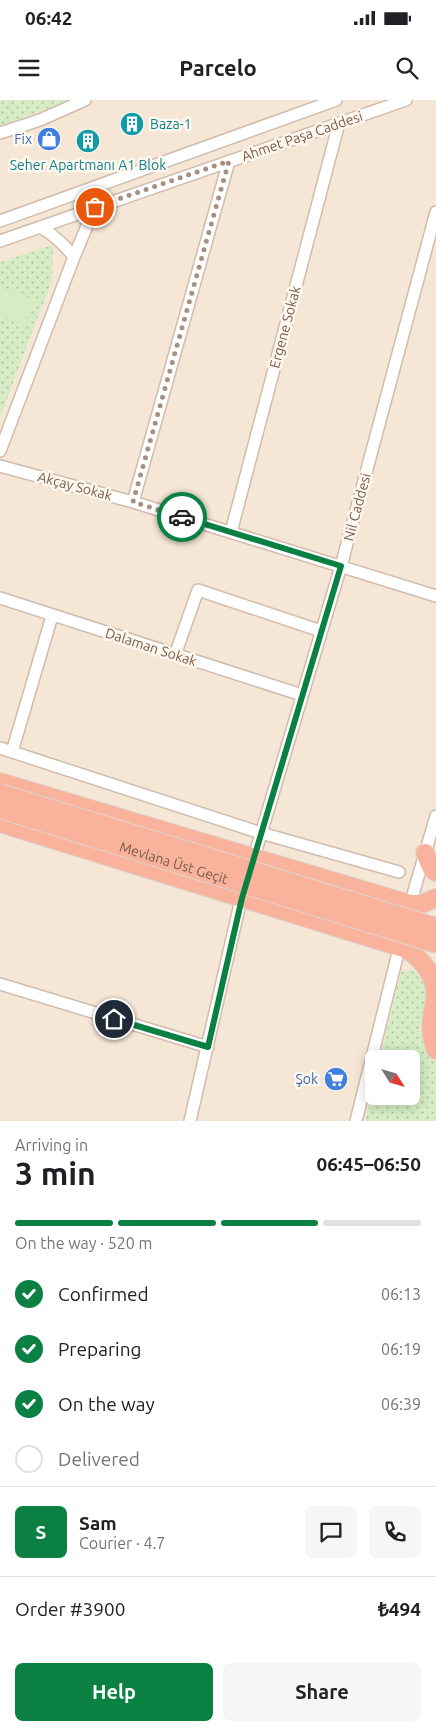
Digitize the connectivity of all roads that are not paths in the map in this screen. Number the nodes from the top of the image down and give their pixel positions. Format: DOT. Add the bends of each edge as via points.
graph roads {
  1 [pos="85,100"];
  2 [pos="336,100"];
  3 [pos="406,100"];
  4 [pos="340,123"];
  5 [pos="0,133"];
  6 [pos="229,161"];
  7 [pos="95,207"];
  8 [pos="436,212"];
  9 [pos="0,221"];
  10 [pos="40,227"];
  11 [pos="0,241"];
  12 [pos="74,258"];
  13 [pos="0,451"];
  14 [pos="0,466"];
  15 [pos="133,502"];
  16 [pos="231,532"];
  17 [pos="341,566"];
  18 [pos="436,596"];
  19 [pos="0,598"];
  20 [pos="52,616"];
  21 [pos="322,631"];
  22 [pos="176,655"];
  23 [pos="302,695"];
  24 [pos="0,748"];
  25 [pos="12,752"];
  26 [pos="0,782"];
  27 [pos="0,793"];
  28 [pos="0,809"];
  29 [pos="436,816"];
  30 [pos="0,823"];
  31 [pos="261,833"];
  32 [pos="204,842"];
  33 [pos="425,853"];
  34 [pos="254,857"];
  35 [pos="399,872"];
  36 [pos="436,872"];
  37 [pos="194,883"];
  38 [pos="364,890"];
  39 [pos="242,898"];
  40 [pos="436,898"];
  41 [pos="410,904"];
  42 [pos="436,927"];
  43 [pos="351,931"];
  44 [pos="436,944"];
  45 [pos="400,946"];
  46 [pos="0,984"];
  47 [pos="208,1047"];
  48 [pos="436,1050"];
  49 [pos="190,1121"];
  50 [pos="356,1121"];
  1 -- 5 [label="street"];
  2 -- 9 [label="street, Ahmet Paşa Caddesi"];
  3 -- 4 [label="street, Ahmet Paşa Caddesi"];
  4 -- 6 [label="street, Ahmet Paşa Caddesi"];
  4 -- 16 [label="street, Ergene Sokak"];
  6 -- 7 [label="street, Ahmet Paşa Caddesi"];
  6 -- 15 [label="street"];
  7 -- 10 [label="street, Ahmet Paşa Caddesi"];
  7 -- 12 [label="street"];
  8 -- 17 [label="street, Nil Caddesi"];
  10 -- 11 [label="street, Ahmet Paşa Caddesi"];
  10 -- 12 [label="street" via="64,244"];
  12 -- 13 [label="street"];
  14 -- 15 [label="street, Akçay Sokak"];
  15 -- 16 [label="street, Akçay Sokak"];
  16 -- 17 [label="street, Akçay Sokak"];
  17 -- 18 [label="street, Akçay Sokak"];
  17 -- 21 [label="street, Nil Caddesi"];
  19 -- 20 [label="street, Dalaman Sokak"];
  20 -- 22 [label="street, Dalaman Sokak"];
  20 -- 25 [label="street"];
  21 -- 22 [label="street" via="198,590"];
  21 -- 23 [label="street, Nil Caddesi"];
  22 -- 23 [label="street, Dalaman Sokak"];
  23 -- 31 [label="street, Nil Caddesi"];
  24 -- 25 [label="street"];
  25 -- 31 [label="street"];
  26 -- 32 [label="highway"];
  27 -- 42 [label="highway, Mevlana Üst Geçit, bridge"];
  28 -- 44 [label="highway, Mevlana Üst Geçit, bridge"];
  29 -- 33 [label="street"];
  30 -- 37 [label="highway"];
  31 -- 34 [label="street, Nil Caddesi"];
  31 -- 35 [label="street"];
  32 -- 34 [label="highway"];
  32 -- 37 [label="highway" via="221,857 224,866 217,879"];
  33 -- 36 [label="highway"];
  33 -- 41 [label="street"];
  34 -- 38 [label="highway"];
  34 -- 39 [label="street, Nil Caddesi"];
  37 -- 39 [label="highway"];
  38 -- 41 [label="highway"];
  38 -- 43 [label="highway" via="379,905 380,921 364,931"];
  39 -- 43 [label="highway"];
  39 -- 47 [label="street, Nil Caddesi"];
  40 -- 41 [label="highway" via="422,904"];
  41 -- 45 [label="street"];
  43 -- 45 [label="highway"];
  45 -- 48 [label="highway" via="418,957 432,976 435,996 431,1028"];
  45 -- 50 [label="street"];
  46 -- 47 [label="street"];
  47 -- 49 [label="street, Nil Caddesi"];
}
